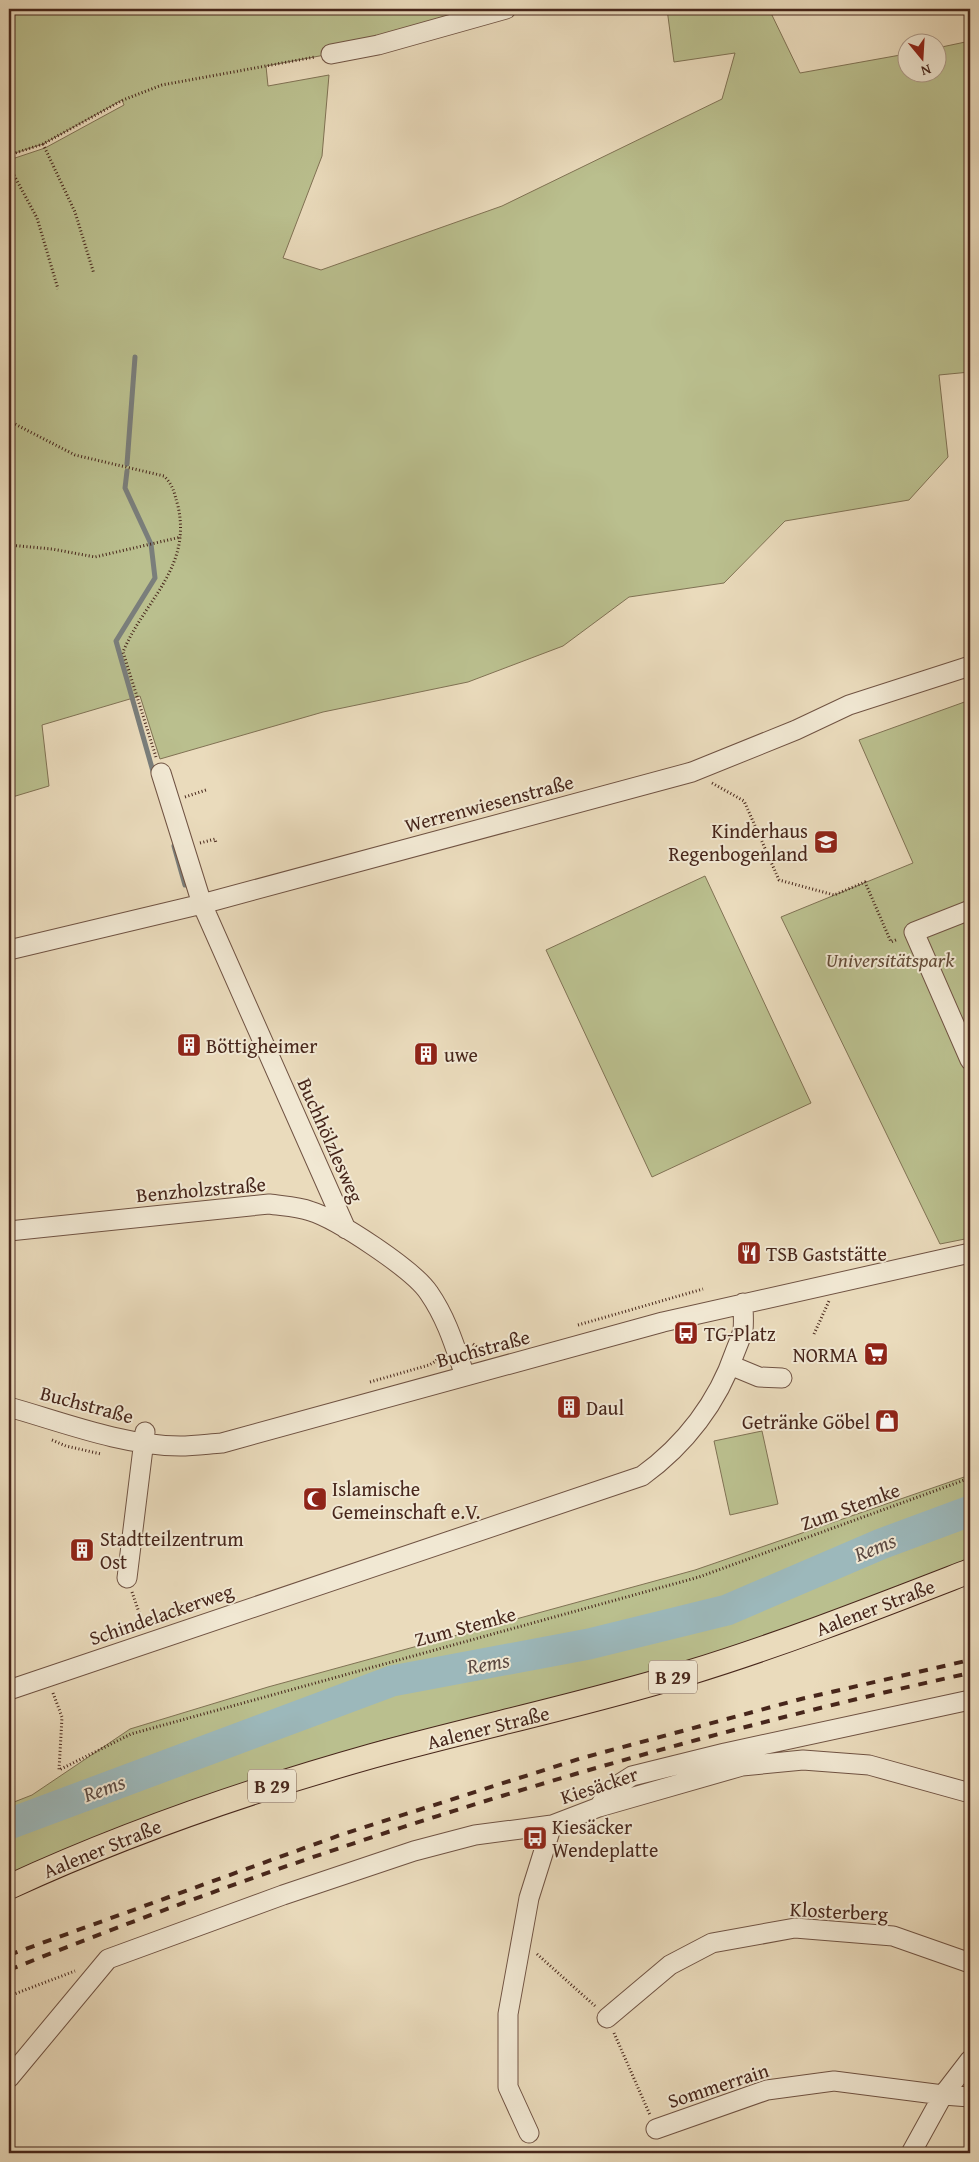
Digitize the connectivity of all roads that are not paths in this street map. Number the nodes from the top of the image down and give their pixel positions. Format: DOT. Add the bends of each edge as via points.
graph roads {
  1 [pos="506,9"];
  2 [pos="331,54"];
  3 [pos="970,666"];
  4 [pos="161,773"];
  5 [pos="202,904"];
  6 [pos="970,910"];
  7 [pos="9,950"];
  8 [pos="970,1060"];
  9 [pos="346,1229"];
  10 [pos="9,1231"];
  11 [pos="970,1253"];
  12 [pos="743,1303"];
  13 [pos="730,1365"];
  14 [pos="465,1376"];
  15 [pos="782,1378"];
  16 [pos="9,1406"];
  17 [pos="144,1437"];
  18 [pos="970,1571"];
  19 [pos="127,1578"];
  20 [pos="9,1690"];
  21 [pos="970,1700"];
  22 [pos="970,1793"];
  23 [pos="599,1807"];
  24 [pos="552,1825"];
  25 [pos="9,1888"];
  26 [pos="970,1963"];
  27 [pos="607,2018"];
  28 [pos="970,2060"];
  29 [pos="9,2078"];
  30 [pos="943,2095"];
  31 [pos="970,2097"];
  32 [pos="656,2129"];
  33 [pos="529,2133"];
  34 [pos="911,2153"];
  1 -- 2 [label="street" via="378,45"];
  3 -- 5 [label="street, Werrenwiesenstraße" via="850,706 692,772"];
  4 -- 5 [label="street, Buchhölzlesweg"];
  5 -- 7 [label="street, Werrenwiesenstraße"];
  5 -- 9 [label="street, Buchhölzlesweg"];
  6 -- 8 [label="street" via="914,932"];
  9 -- 10 [label="street, Benzholzstraße" via="310,1210 269,1204"];
  9 -- 14 [label="street, Benzholzstraße" via="391,1258 428,1290 447,1322"];
  11 -- 12 [label="street, Buchstraße"];
  12 -- 13 [label="street, Schindelackerweg" via="743,1329"];
  12 -- 14 [label="street, Buchstraße"];
  13 -- 15 [label="street" via="759,1377"];
  13 -- 20 [label="street, Schindelackerweg" via="708,1409 683,1441 642,1476"];
  14 -- 17 [label="street, Buchstraße" via="222,1443 179,1446"];
  16 -- 17 [label="street, Buchstraße" via="101,1434"];
  17 -- 19 [label="street"];
  18 -- 25 [label="main road, Aalener Straße / B 29" via="799,1636 687,1674 374,1756 174,1818"];
  21 -- 23 [label="street" via="632,1776 610,1790"];
  22 -- 23 [label="street, Kiesäcker" via="869,1765 803,1760 742,1766"];
  23 -- 24 [label="street, Kiesäcker"];
  24 -- 29 [label="street" via="475,1835 414,1851 108,1959"];
  24 -- 33 [label="street, Kiesäcker" via="529,1898 508,2014 508,2087"];
  26 -- 27 [label="street, Klosterberg" via="894,1936 795,1928 712,1942 670,1965"];
  28 -- 30 [label="street"];
  30 -- 31 [label="street, Sommerrain"];
  30 -- 32 [label="street, Sommerrain" via="834,2081 767,2090"];
  30 -- 34 [label="street"];
}
